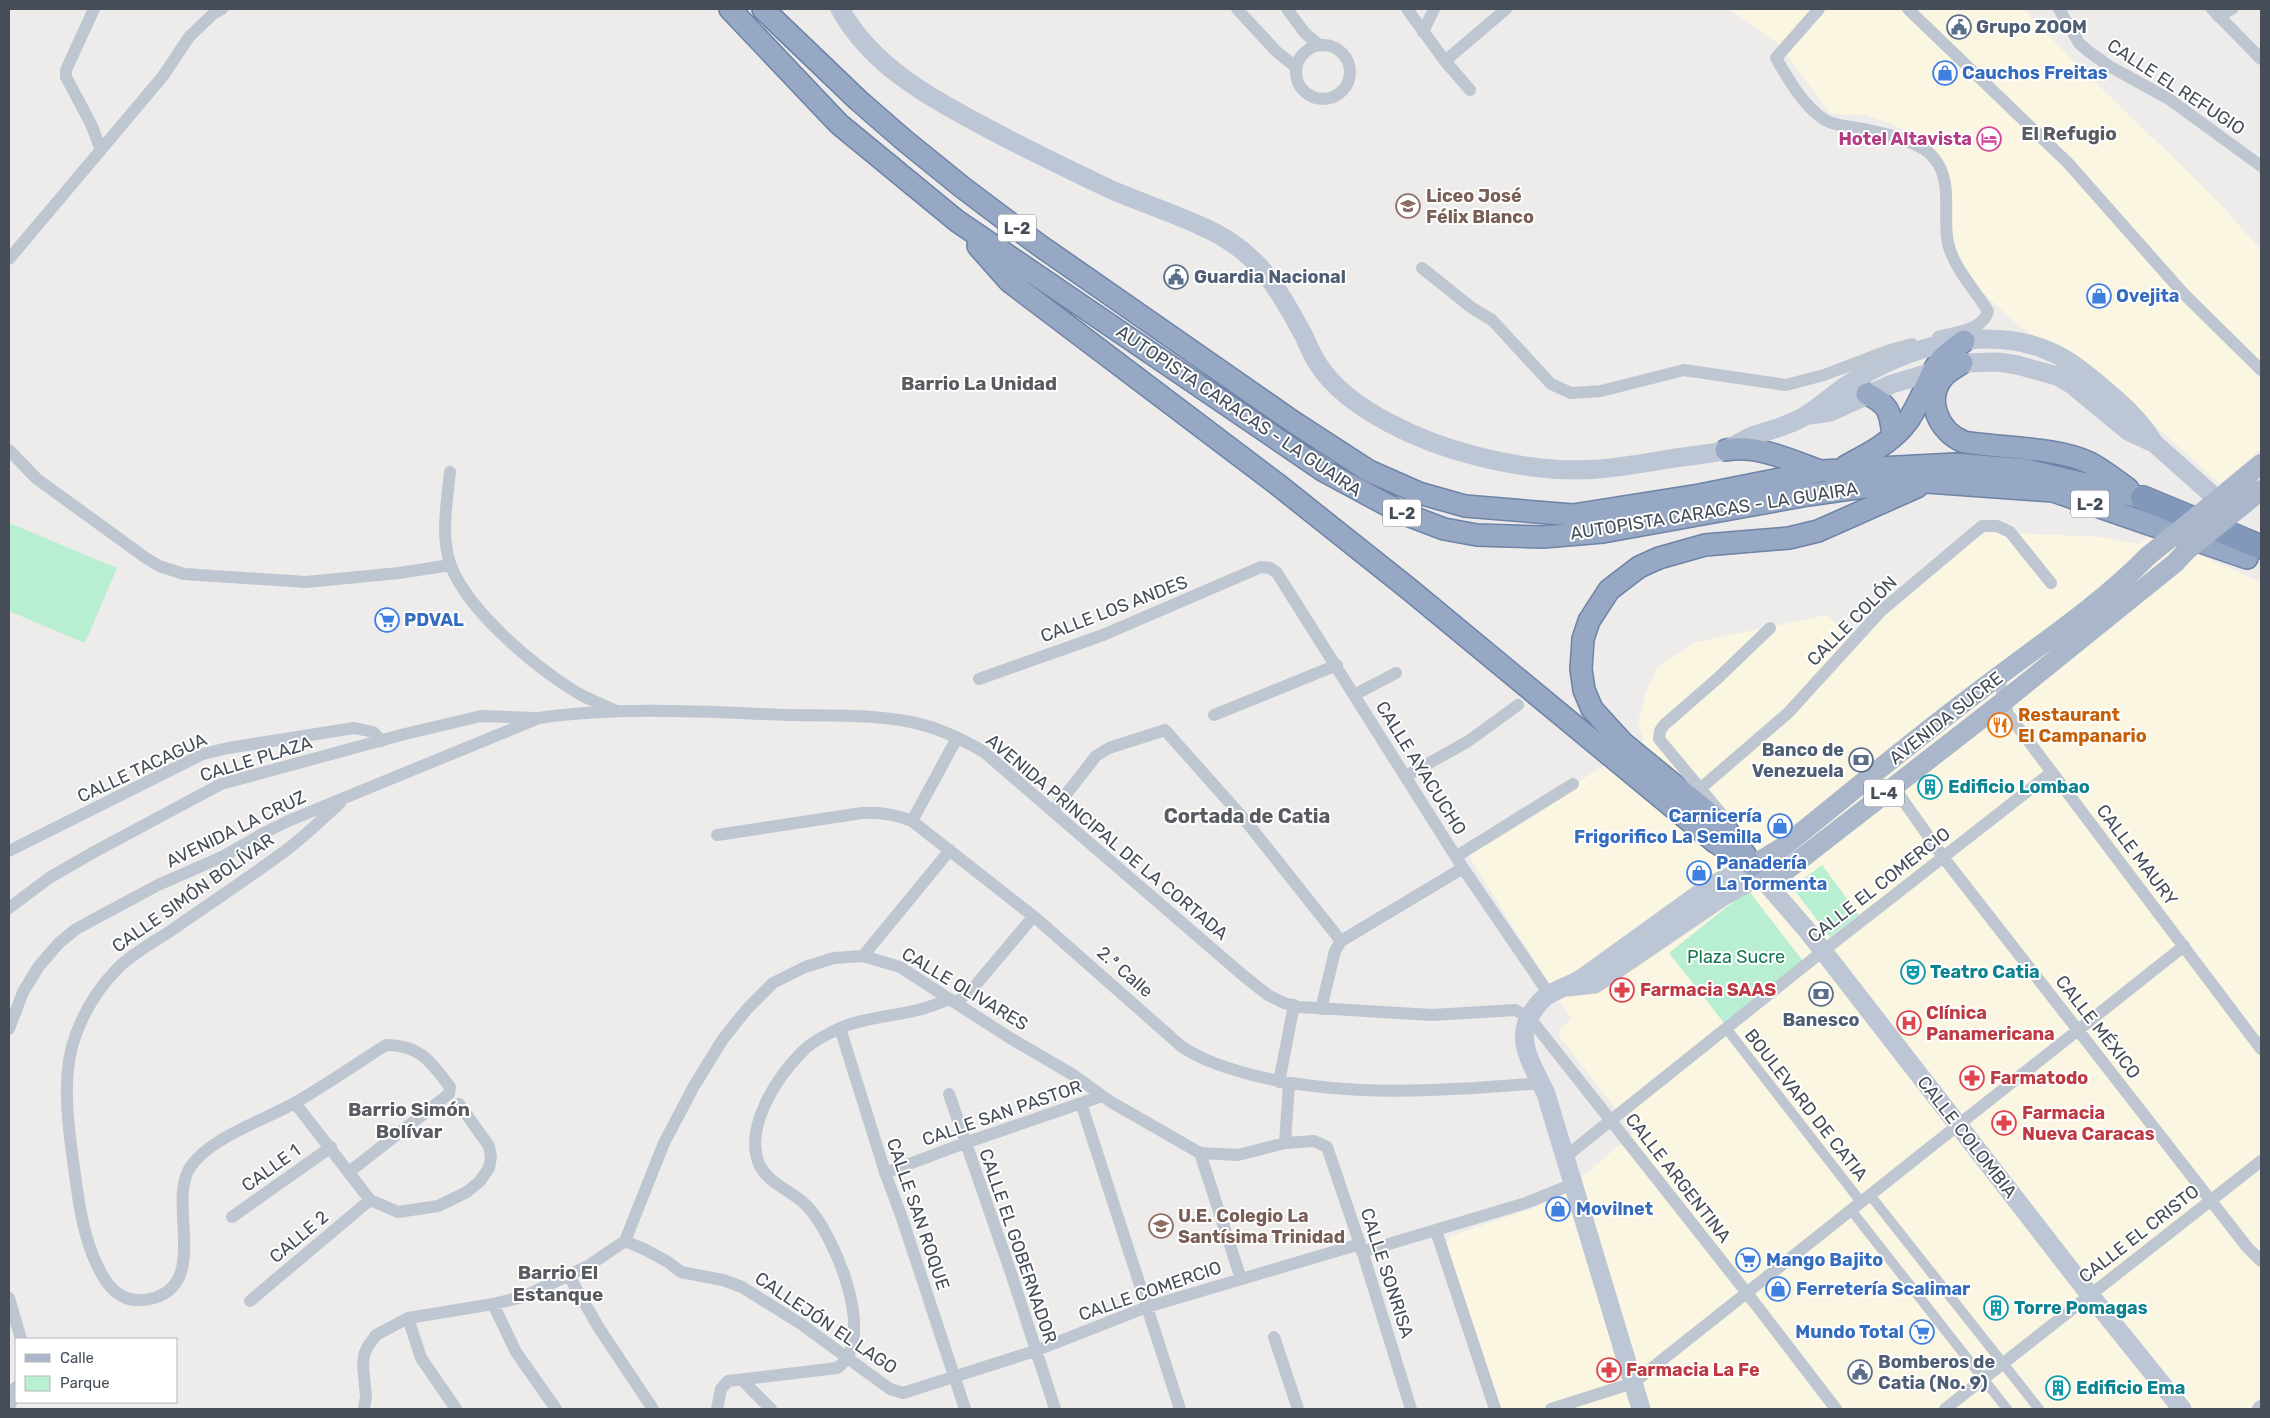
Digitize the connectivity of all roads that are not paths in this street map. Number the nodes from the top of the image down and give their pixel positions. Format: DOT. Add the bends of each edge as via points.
graph roads {
  1 [pos="94,9"];
  2 [pos="222,9"];
  3 [pos="730,9"];
  4 [pos="763,9"];
  5 [pos="840,9"];
  6 [pos="1237,9"];
  7 [pos="1288,9"];
  8 [pos="1408,9"];
  9 [pos="1434,9"];
  10 [pos="1506,9"];
  11 [pos="1819,9"];
  12 [pos="1908,9"];
  13 [pos="2059,9"];
  14 [pos="2232,9"];
  15 [pos="2215,12"];
  16 [pos="1423,32"];
  17 [pos="1319,46"];
  18 [pos="2261,59"];
  19 [pos="1445,61"];
  20 [pos="1296,67"];
  21 [pos="1470,90"];
  22 [pos="101,150"];
  23 [pos="2261,166"];
  24 [pos="957,221"];
  25 [pos="9,259"];
  26 [pos="1422,268"];
  27 [pos="1964,341"];
  28 [pos="1962,362"];
  29 [pos="1934,370"];
  30 [pos="2261,370"];
  31 [pos="1867,394"];
  32 [pos="1806,415"];
  33 [pos="1893,436"];
  34 [pos="2154,443"];
  35 [pos="9,450"];
  36 [pos="1726,450"];
  37 [pos="2261,464"];
  38 [pos="1830,470"];
  39 [pos="450,472"];
  40 [pos="1926,482"];
  41 [pos="2261,490"];
  42 [pos="2143,498"];
  43 [pos="2214,503"];
  44 [pos="2255,550"];
  45 [pos="451,565"];
  46 [pos="1261,567"];
  47 [pos="2051,583"];
  48 [pos="1770,628"];
  49 [pos="1337,665"];
  50 [pos="1396,674"];
  51 [pos="1998,676"];
  52 [pos="978,679"];
  53 [pos="1354,694"];
  54 [pos="2004,701"];
  55 [pos="1518,705"];
  56 [pos="619,712"];
  57 [pos="1214,715"];
  58 [pos="539,718"];
  59 [pos="957,738"];
  60 [pos="382,741"];
  61 [pos="2052,772"];
  62 [pos="1406,776"];
  63 [pos="1573,784"];
  64 [pos="1893,786"];
  65 [pos="1701,788"];
  66 [pos="346,798"];
  67 [pos="1053,811"];
  68 [pos="912,821"];
  69 [pos="716,835"];
  70 [pos="9,850"];
  71 [pos="950,850"];
  72 [pos="1457,856"];
  73 [pos="1943,857"];
  74 [pos="1463,868"];
  75 [pos="1757,871"];
  76 [pos="9,908"];
  77 [pos="1033,917"];
  78 [pos="1341,941"];
  79 [pos="2184,946"];
  80 [pos="1823,951"];
  81 [pos="863,956"];
  82 [pos="1549,994"];
  83 [pos="953,1001"];
  84 [pos="1294,1005"];
  85 [pos="1321,1010"];
  86 [pos="1530,1017"];
  87 [pos="840,1028"];
  88 [pos="1726,1028"];
  89 [pos="9,1029"];
  90 [pos="2078,1030"];
  91 [pos="2261,1049"];
  92 [pos="1284,1082"];
  93 [pos="1541,1083"];
  94 [pos="949,1094"];
  95 [pos="1102,1096"];
  96 [pos="296,1103"];
  97 [pos="1081,1103"];
  98 [pos="459,1104"];
  99 [pos="1611,1121"];
  100 [pos="1958,1125"];
  101 [pos="965,1143"];
  102 [pos="1286,1143"];
  103 [pos="331,1146"];
  104 [pos="1327,1147"];
  105 [pos="1200,1153"];
  106 [pos="1565,1158"];
  107 [pos="2261,1161"];
  108 [pos="349,1172"];
  109 [pos="886,1173"];
  110 [pos="1573,1184"];
  111 [pos="370,1200"];
  112 [pos="2210,1200"];
  113 [pos="1861,1202"];
  114 [pos="232,1217"];
  115 [pos="1436,1231"];
  116 [pos="625,1242"];
  117 [pos="1361,1248"];
  118 [pos="2261,1261"];
  119 [pos="570,1276"];
  120 [pos="1241,1279"];
  121 [pos="1747,1292"];
  122 [pos="2090,1295"];
  123 [pos="9,1298"];
  124 [pos="250,1301"];
  125 [pos="493,1304"];
  126 [pos="1147,1307"];
  127 [pos="408,1318"];
  128 [pos="1274,1337"];
  129 [pos="21,1338"];
  130 [pos="1035,1351"];
  131 [pos="847,1359"];
  132 [pos="2003,1364"];
  133 [pos="954,1378"];
  134 [pos="1983,1379"];
  135 [pos="744,1382"];
  136 [pos="1633,1383"];
  137 [pos="15,1390"];
  138 [pos="9,1409"];
  139 [pos="364,1409"];
  140 [pos="456,1409"];
  141 [pos="556,1409"];
  142 [pos="653,1409"];
  143 [pos="717,1409"];
  144 [pos="771,1409"];
  145 [pos="965,1409"];
  146 [pos="1055,1409"];
  147 [pos="1180,1409"];
  148 [pos="1298,1409"];
  149 [pos="1411,1409"];
  150 [pos="1495,1409"];
  151 [pos="1551,1409"];
  152 [pos="1641,1409"];
  153 [pos="1836,1409"];
  154 [pos="1945,1409"];
  155 [pos="2007,1409"];
  156 [pos="2039,1409"];
  157 [pos="2182,1409"];
  1 -- 22 [label="street" via="66,70 66,77"];
  2 -- 22 [label="street" via="189,37 174,61"];
  3 -- 24 [label="highway, AUTOPISTA CARACAS - LA GUAIRA / L-2" via="839,124"];
  4 -- 38 [label="highway, AUTOPISTA CARACAS - LA GUAIRA / L-2" via="904,140 1039,245 1292,421 1370,471 1419,493 1465,506 1572,516"];
  5 -- 36 [label="main road" via="883,61 922,93 1014,142 1230,241 1252,258 1272,280 1318,365 1362,407 1397,426 1476,456 1556,469 1598,469"];
  6 -- 20 [label="street" via="1277,52"];
  7 -- 17 [label="street"];
  8 -- 16 [label="street"];
  9 -- 16 [label="street"];
  10 -- 19 [label="street"];
  11 -- 26 [label="street" via="1776,58 1812,110 1825,120 1918,145 1934,158 1943,173 1947,242 1956,265 1988,311 1977,326 1887,351 1824,375 1786,385 1684,370 1601,391 1571,393 1551,384 1492,320"];
  12 -- 30 [label="street" via="2068,163 2184,293"];
  13 -- 23 [label="street, CALLE EL REFUGIO" via="2079,43 2088,51 2169,99"];
  14 -- 15 [label="street"];
  15 -- 18 [label="street"];
  16 -- 19 [label="street"];
  17 -- 20 [label="street" via="1304,53"];
  17 -- 20 [label="street" via="1338,49 1345,56 1350,74 1343,90 1328,99 1311,97 1299,85"];
  19 -- 21 [label="street"];
  22 -- 25 [label="street"];
  24 -- 40 [label="highway, AUTOPISTA CARACAS - LA GUAIRA / L-2" via="1324,471 1402,514 1444,529 1477,534 1574,535 1808,495"];
  24 -- 75 [label="highway" via="1010,282 1277,484 1716,842"];
  27 -- 29 [label="highway"];
  27 -- 32 [label="main road" via="1923,349 1884,364 1858,378"];
  27 -- 34 [label="main road" via="1992,338 2013,341 2032,344 2061,356 2140,420"];
  28 -- 29 [label="main road"];
  28 -- 34 [label="main road" via="1998,362 2057,376 2128,430"];
  28 -- 42 [label="highway" via="1943,377 1935,396 1934,406 1944,430 1955,438 1976,444 2032,450 2089,463"];
  29 -- 31 [label="main road"];
  29 -- 33 [label="highway" via="1912,415"];
  31 -- 32 [label="main road" via="1830,412"];
  31 -- 33 [label="highway" via="1889,410"];
  32 -- 36 [label="main road"];
  33 -- 38 [label="highway" via="1873,452"];
  34 -- 43 [label="main road"];
  35 -- 45 [label="street" via="37,479 146,558 184,574 306,582"];
  36 -- 38 [label="highway" via="1740,447"];
  37 -- 43 [label="main road, AVENIDA SUCRE / L-4"];
  38 -- 42 [label="highway, AUTOPISTA CARACAS - LA GUAIRA / L-2" via="1956,464 1995,466 2027,470"];
  39 -- 45 [label="street" via="445,532"];
  40 -- 44 [label="highway, AUTOPISTA CARACAS - LA GUAIRA / L-2" via="2053,491"];
  40 -- 75 [label="highway" via="1818,531 1789,538 1705,545 1659,558 1639,567 1609,590 1589,621 1583,639 1581,669 1584,690 1592,709 1623,743 1723,825"];
  41 -- 54 [label="main road, AVENIDA SUCRE / L-4, bridge"];
  42 -- 44 [label="highway, AUTOPISTA CARACAS - LA GUAIRA / L-2"];
  43 -- 51 [label="main road, AVENIDA SUCRE / L-4, bridge" via="2073,620"];
  45 -- 56 [label="street" via="463,590 486,618 541,668 576,692"];
  46 -- 49 [label="street, CALLE AYACUCHO" via="1277,573"];
  46 -- 52 [label="street, CALLE LOS ANDES" via="1103,635"];
  47 -- 65 [label="street, CALLE COLÓN" via="2010,532 1997,526 1982,526 1881,611 1788,713"];
  48 -- 65 [label="street" via="1660,731 1659,739"];
  49 -- 53 [label="street, CALLE AYACUCHO"];
  49 -- 57 [label="street"];
  50 -- 53 [label="street"];
  51 -- 54 [label="street, CALLE MAURY"];
  51 -- 75 [label="main road, AVENIDA SUCRE / L-4"];
  53 -- 62 [label="street, CALLE AYACUCHO"];
  54 -- 61 [label="street, CALLE MAURY" via="2008,714"];
  54 -- 64 [label="main road, AVENIDA SUCRE / L-4"];
  55 -- 62 [label="street" via="1467,742"];
  56 -- 58 [label="street, AVENIDA LA CRUZ"];
  56 -- 59 [label="street, AVENIDA PRINCIPAL DE LA CORTADA" via="881,718 911,722"];
  58 -- 60 [label="street, CALLE PLAZA" via="481,716"];
  58 -- 66 [label="street, AVENIDA LA CRUZ"];
  59 -- 67 [label="street, AVENIDA PRINCIPAL DE LA CORTADA" via="984,752"];
  59 -- 68 [label="street"];
  60 -- 70 [label="street, CALLE TACAGUA" via="373,732 354,728 203,754"];
  60 -- 76 [label="street, CALLE PLAZA" via="221,784 94,852"];
  61 -- 73 [label="street, CALLE EL COMERCIO"];
  61 -- 79 [label="street, CALLE MAURY"];
  62 -- 72 [label="street, CALLE AYACUCHO"];
  63 -- 72 [label="street"];
  64 -- 73 [label="street, CALLE MÉXICO"];
  64 -- 75 [label="main road, AVENIDA SUCRE / L-4" via="1784,872"];
  65 -- 75 [label="street" via="1745,841"];
  66 -- 89 [label="street, AVENIDA LA CRUZ" via="264,833 76,928 39,966 23,992"];
  66 -- 96 [label="street, CALLE SIMÓN BOLÍVAR" via="284,852 119,966 93,999 78,1028 67,1088 67,1118 82,1220 100,1274 109,1287 125,1298 138,1299 153,1298 170,1290 180,1272 185,1249 183,1186 191,1165 230,1136"];
  67 -- 78 [label="street" via="1096,756 1108,748 1166,730 1245,820"];
  67 -- 84 [label="street, AVENIDA PRINCIPAL DE LA CORTADA" via="1245,977 1268,995"];
  68 -- 69 [label="street, 2.ª Calle" via="898,815 862,813"];
  68 -- 71 [label="street, 2.ª Calle"];
  71 -- 77 [label="street, 2.ª Calle"];
  71 -- 81 [label="street"];
  72 -- 74 [label="street, CALLE AYACUCHO"];
  73 -- 80 [label="street, CALLE EL COMERCIO"];
  73 -- 90 [label="street, CALLE MÉXICO"];
  74 -- 78 [label="street"];
  74 -- 82 [label="street, CALLE AYACUCHO"];
  75 -- 80 [label="main road, CALLE COLOMBIA"];
  75 -- 82 [label="main road, AVENIDA SUCRE / L-4" via="1710,886 1568,987"];
  77 -- 83 [label="street" via="974,988"];
  77 -- 92 [label="street, 2.ª Calle" via="1194,1055 1227,1069"];
  78 -- 85 [label="street"];
  79 -- 90 [label="street"];
  79 -- 91 [label="street, CALLE MAURY"];
  80 -- 88 [label="street, CALLE EL COMERCIO"];
  80 -- 100 [label="main road, CALLE COLOMBIA"];
  81 -- 83 [label="street, CALLE OLIVARES" via="900,967"];
  81 -- 116 [label="street, CALLE OLIVARES" via="834,958 805,967 773,983 747,1009 694,1086 664,1143"];
  82 -- 86 [label="main road, AVENIDA SUCRE / L-4"];
  83 -- 87 [label="street"];
  83 -- 95 [label="street, CALLE OLIVARES" via="1076,1076"];
  84 -- 85 [label="street, AVENIDA PRINCIPAL DE LA CORTADA"];
  84 -- 92 [label="street"];
  85 -- 86 [label="street, AVENIDA PRINCIPAL DE LA CORTADA" via="1432,1015 1515,1010"];
  86 -- 93 [label="main road, L-4" via="1524,1044"];
  86 -- 99 [label="street, CALLE ARGENTINA"];
  87 -- 109 [label="street, CALLE SAN ROQUE"];
  87 -- 131 [label="street" via="815,1042 794,1060 762,1108 756,1145 763,1171 807,1206 830,1238 854,1316 852,1346"];
  88 -- 99 [label="street, CALLE EL COMERCIO"];
  88 -- 113 [label="street, BOULEVARD DE CATIA"];
  90 -- 100 [label="street"];
  90 -- 112 [label="street, CALLE MÉXICO"];
  92 -- 93 [label="street, 2.ª Calle" via="1391,1092"];
  92 -- 102 [label="street"];
  93 -- 106 [label="main road, L-4"];
  94 -- 101 [label="street, CALLE EL GOBERNADOR"];
  95 -- 97 [label="street, CALLE SAN PASTOR"];
  95 -- 105 [label="street, CALLE OLIVARES"];
  96 -- 103 [label="street"];
  96 -- 108 [label="street, CALLE SIMÓN BOLÍVAR" via="386,1045 402,1045 418,1051 450,1087 449,1094"];
  97 -- 101 [label="street, CALLE SAN PASTOR"];
  97 -- 126 [label="street"];
  98 -- 111 [label="street" via="489,1146 489,1168 480,1181 467,1192 438,1206 398,1212"];
  99 -- 106 [label="street, CALLE EL COMERCIO"];
  99 -- 121 [label="street, CALLE ARGENTINA"];
  100 -- 113 [label="street"];
  100 -- 122 [label="main road, CALLE COLOMBIA"];
  101 -- 109 [label="street, CALLE SAN PASTOR"];
  101 -- 130 [label="street, CALLE EL GOBERNADOR"];
  102 -- 104 [label="street, CALLE OLIVARES" via="1314,1141"];
  102 -- 105 [label="street, CALLE OLIVARES" via="1238,1155"];
  103 -- 108 [label="street"];
  103 -- 114 [label="street, CALLE 1"];
  104 -- 117 [label="street, CALLE SONRISA"];
  105 -- 120 [label="street"];
  106 -- 110 [label="main road, L-4"];
  107 -- 112 [label="street, CALLE EL CRISTO"];
  108 -- 111 [label="street"];
  109 -- 133 [label="street, CALLE SAN ROQUE"];
  110 -- 115 [label="street, CALLE COMERCIO" via="1526,1203"];
  110 -- 136 [label="main road, L-4"];
  111 -- 124 [label="street, CALLE 2"];
  112 -- 118 [label="street, CALLE MÉXICO"];
  112 -- 122 [label="street, CALLE EL CRISTO"];
  113 -- 121 [label="street"];
  113 -- 132 [label="street, BOULEVARD DE CATIA"];
  113 -- 134 [label="street, BOULEVARD DE CATIA"];
  115 -- 117 [label="street, CALLE COMERCIO"];
  115 -- 150 [label="street"];
  116 -- 119 [label="street"];
  116 -- 131 [label="street, CALLEJÓN EL LAGO" via="646,1250 681,1272 742,1287 801,1324"];
  117 -- 120 [label="street, CALLE COMERCIO"];
  117 -- 149 [label="street, CALLE SONRISA"];
  119 -- 125 [label="street" via="523,1297"];
  119 -- 142 [label="street" via="599,1328"];
  120 -- 126 [label="street, CALLE COMERCIO"];
  121 -- 136 [label="street"];
  121 -- 153 [label="street, CALLE ARGENTINA"];
  122 -- 132 [label="street, CALLE EL CRISTO"];
  122 -- 157 [label="main road, CALLE COLOMBIA"];
  123 -- 129 [label="street"];
  125 -- 127 [label="street"];
  125 -- 141 [label="street" via="516,1352"];
  126 -- 130 [label="street, CALLE COMERCIO"];
  126 -- 147 [label="street"];
  127 -- 139 [label="street" via="376,1335 368,1346 363,1366"];
  127 -- 140 [label="street" via="421,1358"];
  128 -- 148 [label="street"];
  130 -- 133 [label="street, CALLE COMERCIO"];
  130 -- 146 [label="street, CALLE EL GOBERNADOR"];
  131 -- 133 [label="street, CALLEJÓN EL LAGO" via="898,1393"];
  131 -- 143 [label="street" via="829,1370 728,1382 721,1389"];
  132 -- 134 [label="street, CALLE EL CRISTO"];
  132 -- 156 [label="street, BOULEVARD DE CATIA"];
  133 -- 145 [label="street, CALLE SAN ROQUE"];
  134 -- 154 [label="street, CALLE EL CRISTO"];
  134 -- 155 [label="street, BOULEVARD DE CATIA"];
  135 -- 144 [label="street"];
  136 -- 151 [label="street"];
  136 -- 152 [label="main road, L-4"];
  137 -- 138 [label="street"];
}
